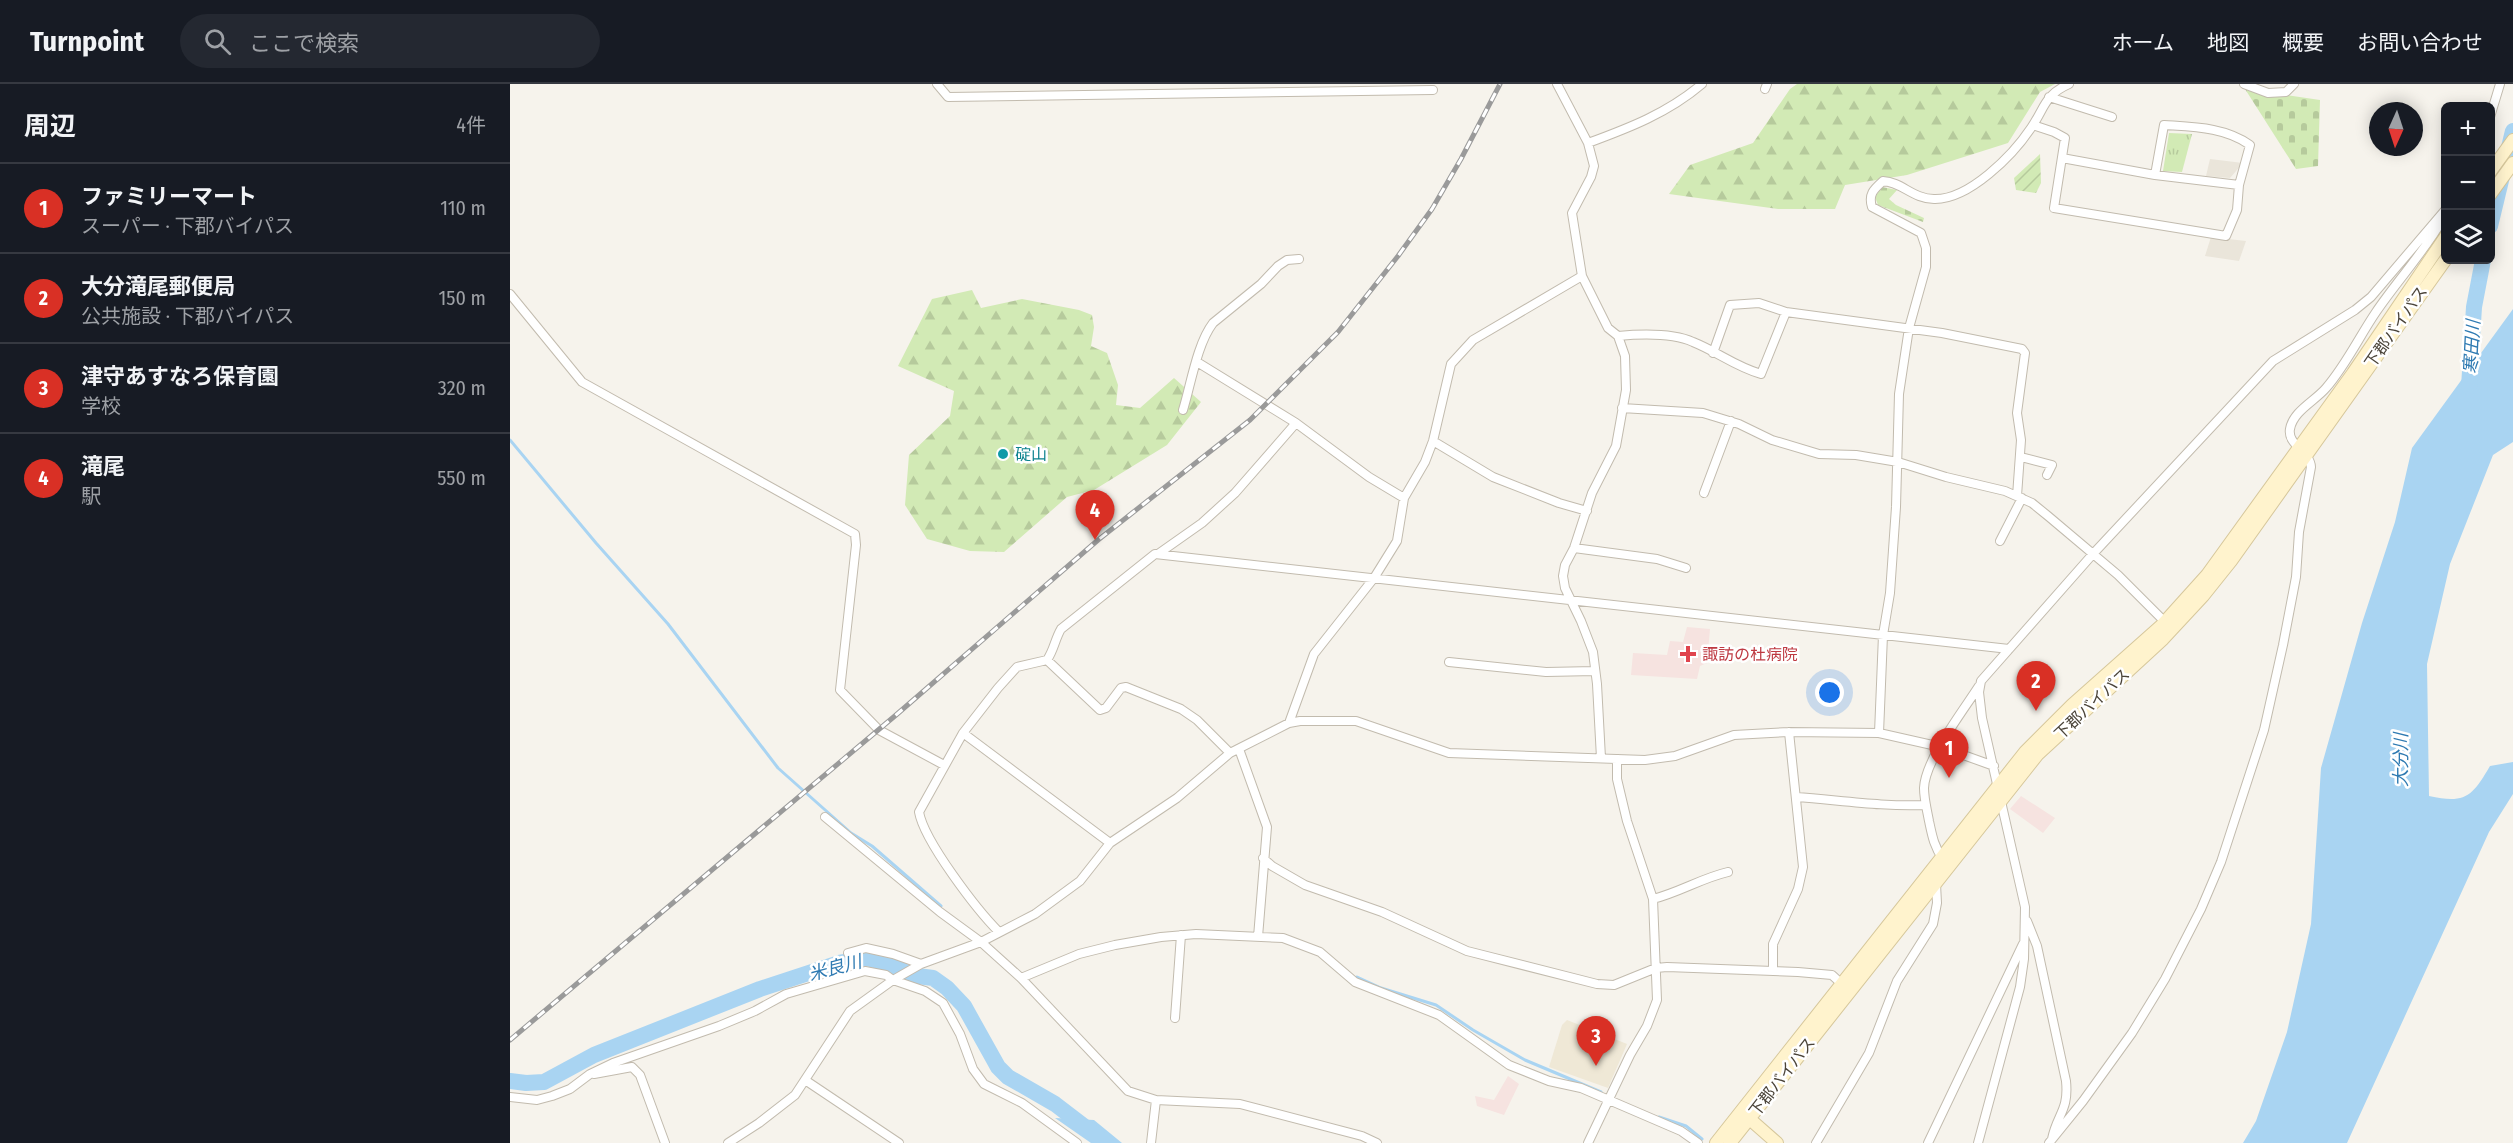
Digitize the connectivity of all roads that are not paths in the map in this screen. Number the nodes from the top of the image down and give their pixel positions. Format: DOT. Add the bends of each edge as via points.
graph roads {
  1 [pos="937,84"];
  2 [pos="1557,84"];
  3 [pos="1702,84"];
  4 [pos="2069,84"];
  5 [pos="2244,84"];
  6 [pos="2294,84"];
  7 [pos="2500,84"];
  8 [pos="1288,88"];
  9 [pos="1433,90"];
  10 [pos="2049,97"];
  11 [pos="2495,102"];
  12 [pos="2112,117"];
  13 [pos="2033,125"];
  14 [pos="2513,140"];
  15 [pos="1588,143"];
  16 [pos="2062,158"];
  17 [pos="2513,163"];
  18 [pos="2495,165"];
  19 [pos="2155,175"];
  20 [pos="2239,185"];
  21 [pos="2495,188"];
  22 [pos="2444,210"];
  23 [pos="2441,220"];
  24 [pos="2441,242"];
  25 [pos="1299,259"];
  26 [pos="2441,264"];
  27 [pos="1582,276"];
  28 [pos="510,294"];
  29 [pos="1786,312"];
  30 [pos="1909,328"];
  31 [pos="1618,336"];
  32 [pos="1713,353"];
  33 [pos="1197,363"];
  34 [pos="1622,408"];
  35 [pos="1183,410"];
  36 [pos="1731,421"];
  37 [pos="1296,423"];
  38 [pos="1433,441"];
  39 [pos="2302,451"];
  40 [pos="2021,457"];
  41 [pos="1898,462"];
  42 [pos="2047,475"];
  43 [pos="1704,493"];
  44 [pos="2019,497"];
  45 [pos="1404,498"];
  46 [pos="1587,511"];
  47 [pos="2000,541"];
  48 [pos="1574,548"];
  49 [pos="1158,555"];
  50 [pos="2092,555"];
  51 [pos="1686,567"];
  52 [pos="1374,578"];
  53 [pos="1570,600"];
  54 [pos="2165,622"];
  55 [pos="1883,635"];
  56 [pos="2009,649"];
  57 [pos="1047,660"];
  58 [pos="1449,662"];
  59 [pos="1595,671"];
  60 [pos="1979,686"];
  61 [pos="1289,723"];
  62 [pos="1789,732"];
  63 [pos="1879,733"];
  64 [pos="963,734"];
  65 [pos="1941,747"];
  66 [pos="1235,751"];
  67 [pos="1601,758"];
  68 [pos="1617,759"];
  69 [pos="944,765"];
  70 [pos="1994,766"];
  71 [pos="1998,786"];
  72 [pos="1796,797"];
  73 [pos="2001,801"];
  74 [pos="1926,806"];
  75 [pos="825,817"];
  76 [pos="1110,843"];
  77 [pos="1263,858"];
  78 [pos="1946,862"];
  79 [pos="1728,872"];
  80 [pos="1936,884"];
  81 [pos="1653,899"];
  82 [pos="2025,915"];
  83 [pos="999,932"];
  84 [pos="1181,935"];
  85 [pos="1258,937"];
  86 [pos="2025,941"];
  87 [pos="981,942"];
  88 [pos="848,953"];
  89 [pos="921,964"];
  90 [pos="1656,968"];
  91 [pos="1773,971"];
  92 [pos="1021,978"];
  93 [pos="893,980"];
  94 [pos="1846,988"];
  95 [pos="1175,1018"];
  96 [pos="590,1074"];
  97 [pos="805,1080"];
  98 [pos="510,1097"];
  99 [pos="1609,1097"];
  100 [pos="1156,1100"];
  101 [pos="1745,1115"];
  102 [pos="2050,1142"];
  103 [pos="665,1143"];
  104 [pos="728,1143"];
  105 [pos="899,1143"];
  106 [pos="1077,1143"];
  107 [pos="1151,1143"];
  108 [pos="1377,1143"];
  109 [pos="1588,1143"];
  110 [pos="1698,1143"];
  111 [pos="1716,1143"];
  112 [pos="1730,1143"];
  113 [pos="1777,1143"];
  114 [pos="1816,1143"];
  115 [pos="1928,1143"];
  116 [pos="1978,1143"];
  1 -- 8 [label="street" via="948,97"];
  2 -- 15 [label="street"];
  3 -- 15 [label="street" via="1670,108"];
  4 -- 10 [label="street"];
  5 -- 6 [label="street" via="2277,93 2286,92"];
  7 -- 11 [label="street"];
  8 -- 9 [label="street"];
  10 -- 12 [label="street"];
  10 -- 13 [label="street"];
  13 -- 16 [label="street" via="2065,138"];
  13 -- 30 [label="street" via="2006,159 1949,197 1916,197 1895,182 1883,181 1873,190 1872,207 1921,233 1926,248 1926,267"];
  14 -- 18 [label="street"];
  15 -- 27 [label="street" via="1594,166 1575,205 1572,221"];
  16 -- 19 [label="street"];
  16 -- 20 [label="street" via="2054,208 2226,236 2237,210"];
  17 -- 21 [label="street"];
  19 -- 20 [label="street"];
  19 -- 20 [label="street" via="2164,125 2203,128 2235,136 2250,145"];
  22 -- 50 [label="street" via="2371,297 2273,361"];
  23 -- 39 [label="street" via="2328,385 2294,420 2290,435"];
  24 -- 39 [label="street"];
  25 -- 33 [label="street" via="1278,266 1213,323"];
  26 -- 39 [label="street, 下郡バイパス"];
  27 -- 31 [label="street" via="1608,328"];
  27 -- 38 [label="street" via="1473,340 1451,364"];
  28 -- 69 [label="street" via="582,382 855,534 840,690 879,730"];
  29 -- 30 [label="street"];
  29 -- 32 [label="street" via="1759,303 1730,305"];
  29 -- 32 [label="street" via="1761,374"];
  30 -- 40 [label="street" via="2022,349 2025,353 2017,412"];
  30 -- 41 [label="street" via="1899,394"];
  31 -- 32 [label="street" via="1692,341"];
  31 -- 34 [label="street" via="1627,374"];
  33 -- 35 [label="street"];
  33 -- 37 [label="street"];
  34 -- 36 [label="street" via="1703,413"];
  34 -- 46 [label="street" via="1616,446"];
  36 -- 41 [label="street" via="1819,454 1856,454"];
  36 -- 43 [label="street"];
  37 -- 45 [label="street" via="1368,477"];
  37 -- 49 [label="street" via="1235,493"];
  38 -- 45 [label="street"];
  38 -- 46 [label="street" via="1492,477"];
  39 -- 54 [label="street"];
  39 -- 73 [label="street, 下郡バイパス" via="2231,561 2190,610 2038,754"];
  39 -- 102 [label="street" via="2310,461 2310,478 2283,645 2264,730 2221,862 2165,979 2132,1033"];
  40 -- 42 [label="street" via="2053,460"];
  40 -- 44 [label="street"];
  41 -- 44 [label="street"];
  41 -- 55 [label="street" via="1890,593"];
  44 -- 47 [label="street"];
  44 -- 50 [label="street" via="2048,516"];
  45 -- 52 [label="street" via="1397,541"];
  46 -- 48 [label="street"];
  48 -- 51 [label="street" via="1657,559"];
  48 -- 53 [label="street" via="1563,576"];
  49 -- 52 [label="street"];
  49 -- 57 [label="street" via="1061,629"];
  50 -- 54 [label="street"];
  50 -- 56 [label="street"];
  52 -- 53 [label="street"];
  52 -- 61 [label="street" via="1314,654"];
  53 -- 55 [label="street"];
  53 -- 59 [label="street" via="1593,652"];
  54 -- 71 [label="street" via="2053,723"];
  55 -- 56 [label="street"];
  55 -- 63 [label="street"];
  56 -- 60 [label="street"];
  57 -- 64 [label="street" via="1017,667"];
  57 -- 66 [label="street" via="1100,710 1126,687 1189,714"];
  58 -- 59 [label="street" via="1546,672"];
  59 -- 67 [label="street"];
  60 -- 65 [label="street"];
  60 -- 70 [label="street"];
  61 -- 66 [label="street"];
  61 -- 67 [label="street" via="1356,721 1449,753"];
  62 -- 63 [label="street"];
  62 -- 68 [label="street" via="1734,735 1675,756"];
  62 -- 72 [label="street"];
  63 -- 65 [label="street"];
  64 -- 69 [label="street"];
  64 -- 76 [label="street"];
  65 -- 70 [label="street"];
  65 -- 74 [label="street" via="1927,775"];
  66 -- 76 [label="street" via="1177,798"];
  66 -- 77 [label="street" via="1267,827"];
  67 -- 68 [label="street"];
  68 -- 81 [label="street" via="1617,779 1627,820"];
  69 -- 83 [label="street" via="919,812 921,823 977,909"];
  70 -- 71 [label="street"];
  71 -- 73 [label="street"];
  71 -- 78 [label="street"];
  72 -- 74 [label="street"];
  72 -- 91 [label="street" via="1803,867 1798,890 1773,944"];
  73 -- 78 [label="street, 下郡バイパス"];
  73 -- 82 [label="street"];
  74 -- 78 [label="street" via="1934,843"];
  75 -- 87 [label="street"];
  76 -- 83 [label="street" via="1080,881 1035,914"];
  77 -- 85 [label="street"];
  77 -- 90 [label="street" via="1305,885 1382,912 1485,957 1597,984 1614,985"];
  78 -- 80 [label="street, 下郡バイパス"];
  78 -- 94 [label="street"];
  79 -- 81 [label="street"];
  80 -- 94 [label="street, 下郡バイパス"];
  80 -- 114 [label="street" via="1938,903 1933,924 1897,981 1869,1053"];
  81 -- 90 [label="street"];
  82 -- 86 [label="street"];
  82 -- 102 [label="street" via="2037,946 2068,1099"];
  83 -- 87 [label="street"];
  84 -- 85 [label="street"];
  84 -- 92 [label="street" via="1088,952"];
  84 -- 95 [label="street"];
  85 -- 99 [label="street" via="1301,943 1320,952 1355,982 1439,1015 1509,1065 1549,1081"];
  86 -- 115 [label="street"];
  86 -- 116 [label="street" via="2020,987"];
  87 -- 89 [label="street"];
  87 -- 92 [label="street"];
  88 -- 89 [label="street" via="866,948"];
  89 -- 93 [label="street"];
  90 -- 91 [label="street"];
  90 -- 99 [label="street" via="1657,1000 1653,1013"];
  91 -- 94 [label="street" via="1832,975"];
  92 -- 100 [label="street" via="1128,1091"];
  93 -- 96 [label="street" via="865,971 786,994 709,1030"];
  93 -- 97 [label="street" via="850,1011"];
  93 -- 106 [label="street" via="925,991 944,1003 973,1069 984,1084 1022,1103"];
  94 -- 101 [label="street"];
  96 -- 98 [label="street" via="552,1096 537,1100"];
  96 -- 103 [label="street" via="632,1067 640,1075"];
  97 -- 104 [label="street" via="795,1095"];
  97 -- 105 [label="street"];
  99 -- 109 [label="street"];
  99 -- 110 [label="street"];
  100 -- 107 [label="street"];
  100 -- 108 [label="street" via="1240,1104"];
  101 -- 111 [label="street"];
  101 -- 112 [label="street, 下郡バイパス"];
  101 -- 113 [label="street"];
}
